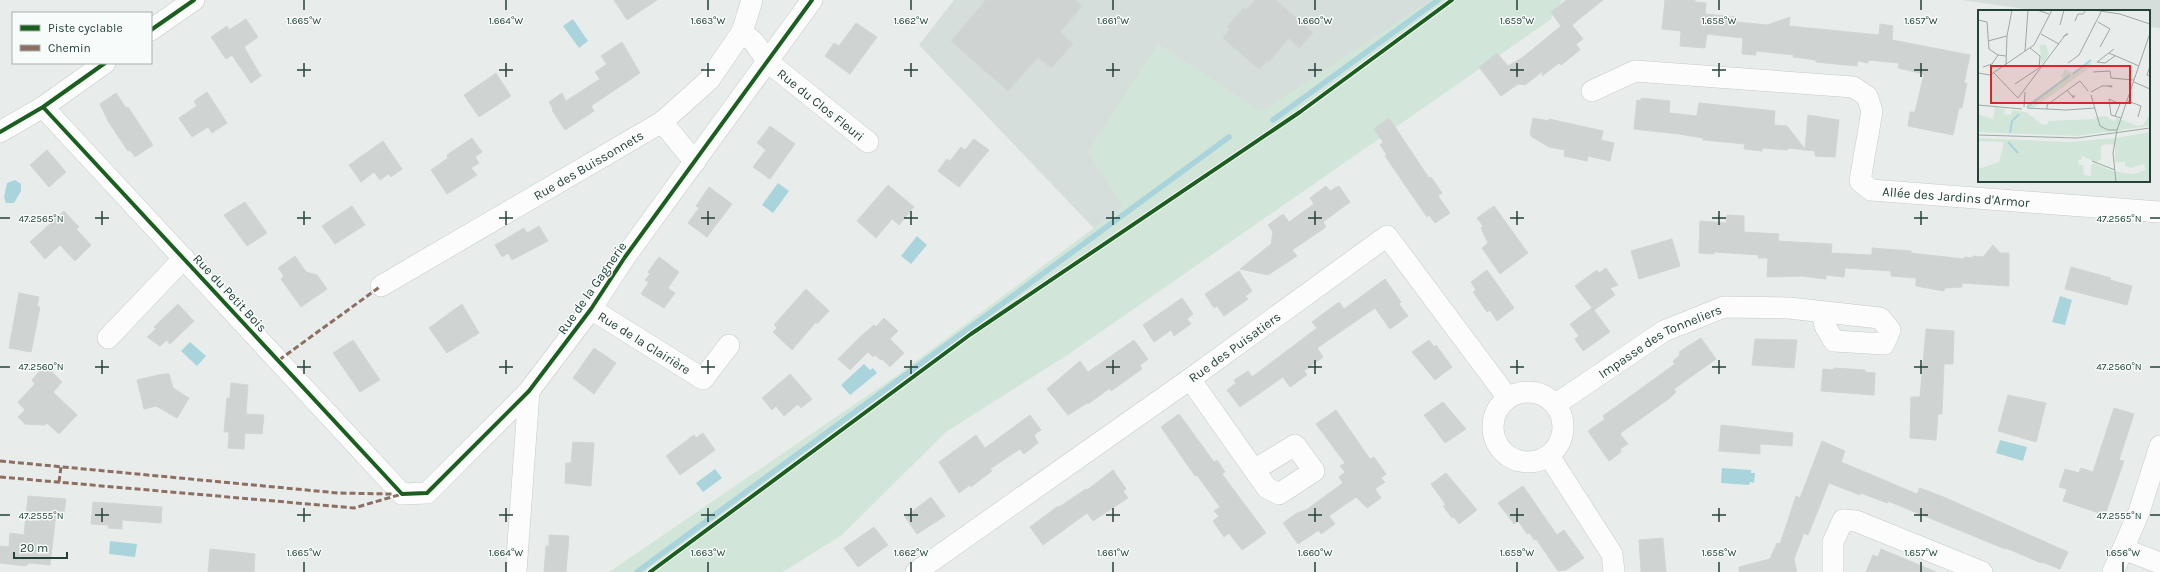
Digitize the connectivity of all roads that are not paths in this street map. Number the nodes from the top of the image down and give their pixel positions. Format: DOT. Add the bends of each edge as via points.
graph roads {
  1 [pos="194,0"];
  2 [pos="752,0"];
  3 [pos="812,0"];
  4 [pos="152,29"];
  5 [pos="742,32"];
  6 [pos="768,62"];
  7 [pos="104,64"];
  8 [pos="1592,91"];
  9 [pos="43,106"];
  10 [pos="662,122"];
  11 [pos="0,132"];
  12 [pos="868,142"];
  13 [pos="695,162"];
  14 [pos="2160,212"];
  15 [pos="184,258"];
  16 [pos="381,286"];
  17 [pos="591,309"];
  18 [pos="1822,312"];
  19 [pos="108,338"];
  20 [pos="729,346"];
  21 [pos="1190,379"];
  22 [pos="529,391"];
  23 [pos="1508,398"];
  24 [pos="1556,404"];
  25 [pos="2160,446"];
  26 [pos="1549,456"];
  27 [pos="1254,470"];
  28 [pos="402,494"];
  29 [pos="2123,549"];
  30 [pos="2160,563"];
  31 [pos="516,572"];
  32 [pos="916,572"];
  33 [pos="1614,572"];
  34 [pos="1833,572"];
  35 [pos="1982,572"];
  36 [pos="2113,572"];
  1 -- 4 [label="street"];
  2 -- 5 [label="street, Rue des Buissonnets"];
  3 -- 6 [label="street, Rue de la Gagnerie"];
  5 -- 6 [label="street, Rue du Clos Fleuri" via="754,42"];
  5 -- 10 [label="street, Rue des Buissonnets" via="709,80"];
  6 -- 12 [label="street, Rue du Clos Fleuri"];
  6 -- 13 [label="street, Rue de la Gagnerie"];
  7 -- 9 [label="street"];
  8 -- 14 [label="street, Allée des Jardins d'Armor" via="1635,71 1853,87 1867,96 1872,111 1860,181 1871,190"];
  9 -- 11 [label="street"];
  9 -- 15 [label="street, Rue du Petit Bois"];
  10 -- 13 [label="street"];
  10 -- 16 [label="street, Rue des Buissonnets"];
  13 -- 17 [label="street, Rue de la Gagnerie" via="625,257"];
  15 -- 19 [label="street, Rue du Petit Bois"];
  15 -- 28 [label="street, Rue du Petit Bois"];
  17 -- 20 [label="street, Rue de la Clairière" via="703,379"];
  17 -- 22 [label="street, Rue de la Gagnerie"];
  18 -- 24 [label="street, Impasse des Tonneliers" via="1789,308 1724,308 1664,331"];
  21 -- 23 [label="street, Rue des Puisatiers" via="1387,236"];
  21 -- 27 [label="street"];
  21 -- 32 [label="street, Rue des Puisatiers"];
  22 -- 28 [label="street, Rue de la Gagnerie" via="427,493"];
  22 -- 31 [label="street"];
  23 -- 24 [label="street" via="1517,393 1533,392 1548,397"];
  23 -- 26 [label="street" via="1499,405 1492,426 1499,448 1507,456 1522,462 1539,461"];
  24 -- 26 [label="street" via="1564,426 1557,448"];
  25 -- 29 [label="street" via="2139,512"];
  26 -- 33 [label="street" via="1612,554"];
  29 -- 30 [label="street"];
  29 -- 36 [label="street"];
  34 -- 35 [label="street" via="1833,542 1843,520 1856,521"];
}
